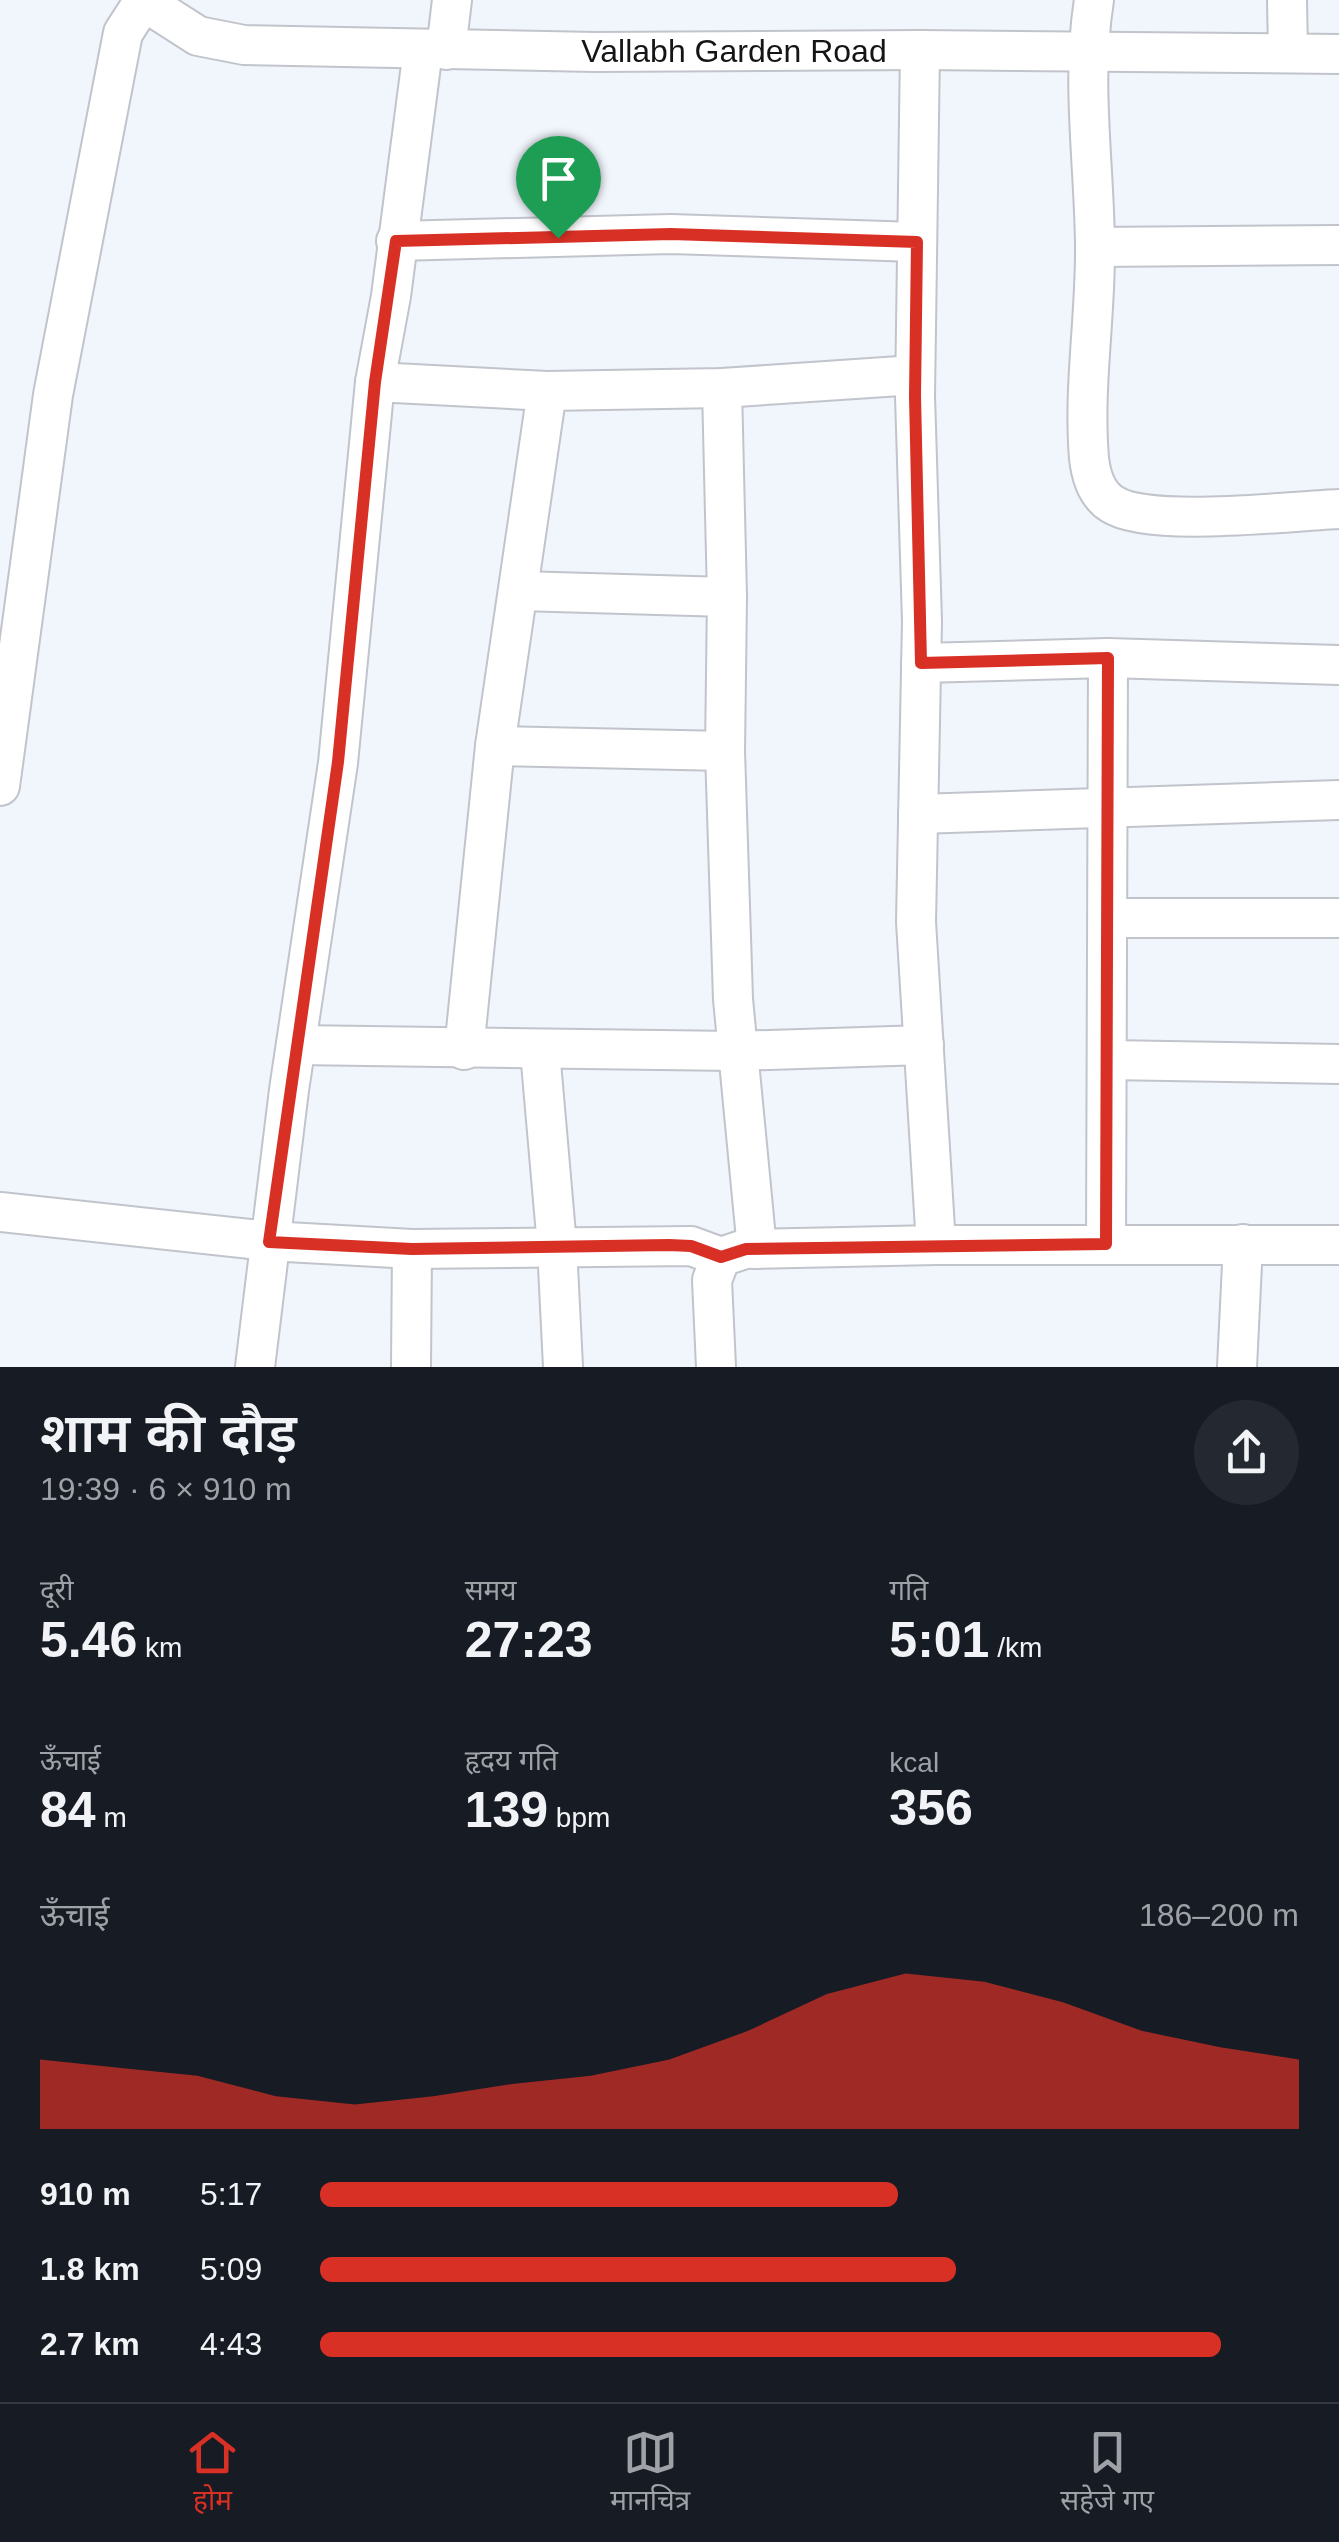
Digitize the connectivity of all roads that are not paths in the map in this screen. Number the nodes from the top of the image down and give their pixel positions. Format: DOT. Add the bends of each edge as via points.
graph roads {
  1 [pos="452,0"];
  2 [pos="1094,0"];
  3 [pos="1287,0"];
  4 [pos="142,1"];
  5 [pos="434,50"];
  6 [pos="920,50"];
  7 [pos="1086,52"];
  8 [pos="1288,52"];
  9 [pos="1339,54"];
  10 [pos="396,241"];
  11 [pos="917,242"];
  12 [pos="1339,245"];
  13 [pos="1096,247"];
  14 [pos="916,374"];
  15 [pos="375,382"];
  16 [pos="722,388"];
  17 [pos="547,391"];
  18 [pos="1339,508"];
  19 [pos="520,591"];
  20 [pos="727,597"];
  21 [pos="1108,658"];
  22 [pos="921,663"];
  23 [pos="1339,665"];
  24 [pos="495,746"];
  25 [pos="725,751"];
  26 [pos="0,786"];
  27 [pos="1339,800"];
  28 [pos="1108,808"];
  29 [pos="918,814"];
  30 [pos="1110,918"];
  31 [pos="1339,918"];
  32 [pos="296,1045"];
  33 [pos="924,1045"];
  34 [pos="464,1050"];
  35 [pos="540,1051"];
  36 [pos="735,1052"];
  37 [pos="1108,1060"];
  38 [pos="1339,1064"];
  39 [pos="0,1212"];
  40 [pos="269,1242"];
  41 [pos="1106,1244"];
  42 [pos="1244,1244"];
  43 [pos="1339,1244"];
  44 [pos="936,1245"];
  45 [pos="557,1246"];
  46 [pos="412,1249"];
  47 [pos="739,1253"];
  48 [pos="255,1367"];
  49 [pos="411,1367"];
  50 [pos="562,1367"];
  51 [pos="716,1367"];
  52 [pos="1237,1367"];
  1 -- 5 [label="street"];
  2 -- 7 [label="street"];
  3 -- 8 [label="street"];
  4 -- 5 [label="street, Vallabh Garden Road" via="220,43"];
  4 -- 26 [label="street" via="123,33 53,395"];
  5 -- 6 [label="street, Vallabh Garden Road"];
  5 -- 10 [label="street"];
  6 -- 7 [label="street, Vallabh Garden Road"];
  6 -- 11 [label="street"];
  7 -- 8 [label="street, Vallabh Garden Road"];
  7 -- 13 [label="street"];
  8 -- 9 [label="street, Vallabh Garden Road"];
  10 -- 11 [label="street" via="671,234"];
  10 -- 15 [label="street"];
  11 -- 14 [label="street"];
  12 -- 13 [label="street"];
  13 -- 18 [label="street" via="1089,459 1094,484 1108,502 1159,516"];
  14 -- 16 [label="street"];
  14 -- 22 [label="street"];
  15 -- 17 [label="street"];
  15 -- 32 [label="street" via="338,762"];
  16 -- 17 [label="street"];
  16 -- 20 [label="street"];
  17 -- 19 [label="street"];
  19 -- 20 [label="street"];
  19 -- 24 [label="street"];
  20 -- 25 [label="street"];
  21 -- 22 [label="street"];
  21 -- 23 [label="street"];
  21 -- 28 [label="street"];
  22 -- 29 [label="street"];
  24 -- 25 [label="street"];
  24 -- 34 [label="street"];
  25 -- 36 [label="street"];
  27 -- 28 [label="street"];
  28 -- 29 [label="street"];
  28 -- 30 [label="street"];
  29 -- 33 [label="street"];
  30 -- 31 [label="street"];
  30 -- 37 [label="street"];
  32 -- 34 [label="street"];
  32 -- 40 [label="street"];
  33 -- 36 [label="street"];
  33 -- 44 [label="street"];
  34 -- 35 [label="street"];
  35 -- 36 [label="street"];
  35 -- 45 [label="street"];
  36 -- 47 [label="street" via="747,1132"];
  37 -- 38 [label="street"];
  37 -- 41 [label="street"];
  39 -- 40 [label="street"];
  40 -- 46 [label="street"];
  40 -- 48 [label="street"];
  41 -- 42 [label="street"];
  41 -- 44 [label="street"];
  42 -- 43 [label="street"];
  42 -- 52 [label="street"];
  44 -- 47 [label="street"];
  45 -- 46 [label="street"];
  45 -- 47 [label="street" via="691,1246"];
  45 -- 50 [label="street"];
  46 -- 49 [label="street"];
  47 -- 51 [label="street" via="712,1280"];
}
